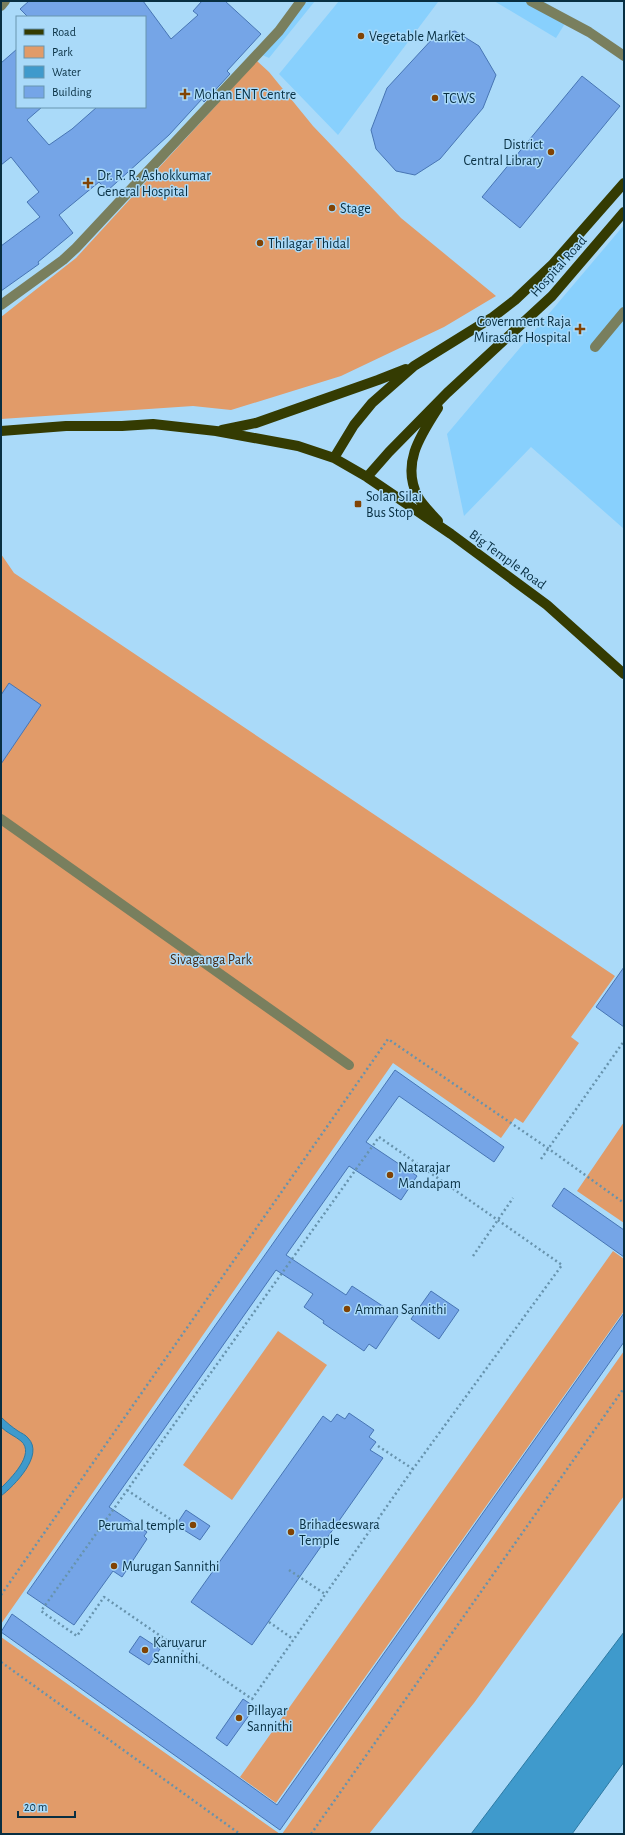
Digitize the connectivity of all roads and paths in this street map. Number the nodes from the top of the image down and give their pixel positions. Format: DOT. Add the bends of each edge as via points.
graph roads {
  1 [pos="5,1"];
  2 [pos="301,1"];
  3 [pos="531,1"];
  4 [pos="1,6"];
  5 [pos="624,56"];
  6 [pos="624,183"];
  7 [pos="624,212"];
  8 [pos="1,305"];
  9 [pos="624,312"];
  10 [pos="595,347"];
  11 [pos="414,366"];
  12 [pos="447,393"];
  13 [pos="1,431"];
  14 [pos="216,431"];
  15 [pos="334,458"];
  16 [pos="367,477"];
  17 [pos="451,534"];
  18 [pos="624,674"];
  19 [pos="1,819"];
  20 [pos="624,1041"];
  21 [pos="349,1064"];
  22 [pos="549,1149"];
  23 [pos="541,1159"];
  24 [pos="513,1198"];
  25 [pos="624,1202"];
  26 [pos="498,1221"];
  27 [pos="473,1256"];
  28 [pos="624,1388"];
  29 [pos="378,1446"];
  30 [pos="413,1469"];
  31 [pos="127,1490"];
  32 [pos="173,1521"];
  33 [pos="289,1570"];
  34 [pos="325,1594"];
  35 [pos="1,1595"];
  36 [pos="268,1622"];
  37 [pos="293,1639"];
  38 [pos="1,1662"];
  39 [pos="240,1834"];
  40 [pos="311,1834"];
  1 -- 4 [label="street"];
  2 -- 8 [label="street" via="279,31 76,248"];
  3 -- 5 [label="street" via="589,32"];
  6 -- 11 [label="main road, Hospital Road" via="552,265 515,300 493,318"];
  7 -- 12 [label="main road, Hospital Road" via="552,296"];
  9 -- 10 [label="street"];
  11 -- 14 [label="main road" via="256,423"];
  11 -- 15 [label="main road" via="372,403 354,424"];
  12 -- 16 [label="main road"];
  12 -- 17 [label="main road" via="418,440 412,462 411,482 419,499"];
  13 -- 14 [label="main road" via="66,426 153,424"];
  14 -- 15 [label="main road, Big Temple Road" via="298,446"];
  15 -- 16 [label="main road, Big Temple Road"];
  16 -- 17 [label="main road, Big Temple Road"];
  17 -- 18 [label="main road, Big Temple Road" via="547,605"];
  19 -- 21 [label="street"];
  20 -- 22 [label="path"];
  22 -- 23 [label="path"];
  22 -- 25 [label="path"];
  22 -- 35 [label="path" via="388,1039"];
  24 -- 26 [label="path"];
  26 -- 27 [label="path"];
  26 -- 30 [label="path" via="562,1265"];
  26 -- 31 [label="path" via="379,1137"];
  28 -- 40 [label="path"];
  29 -- 30 [label="path"];
  30 -- 34 [label="path"];
  31 -- 32 [label="path"];
  31 -- 37 [label="path" via="41,1611 77,1636 104,1597 252,1699"];
  33 -- 34 [label="path"];
  34 -- 37 [label="path"];
  36 -- 37 [label="path"];
  38 -- 39 [label="path"];
}
